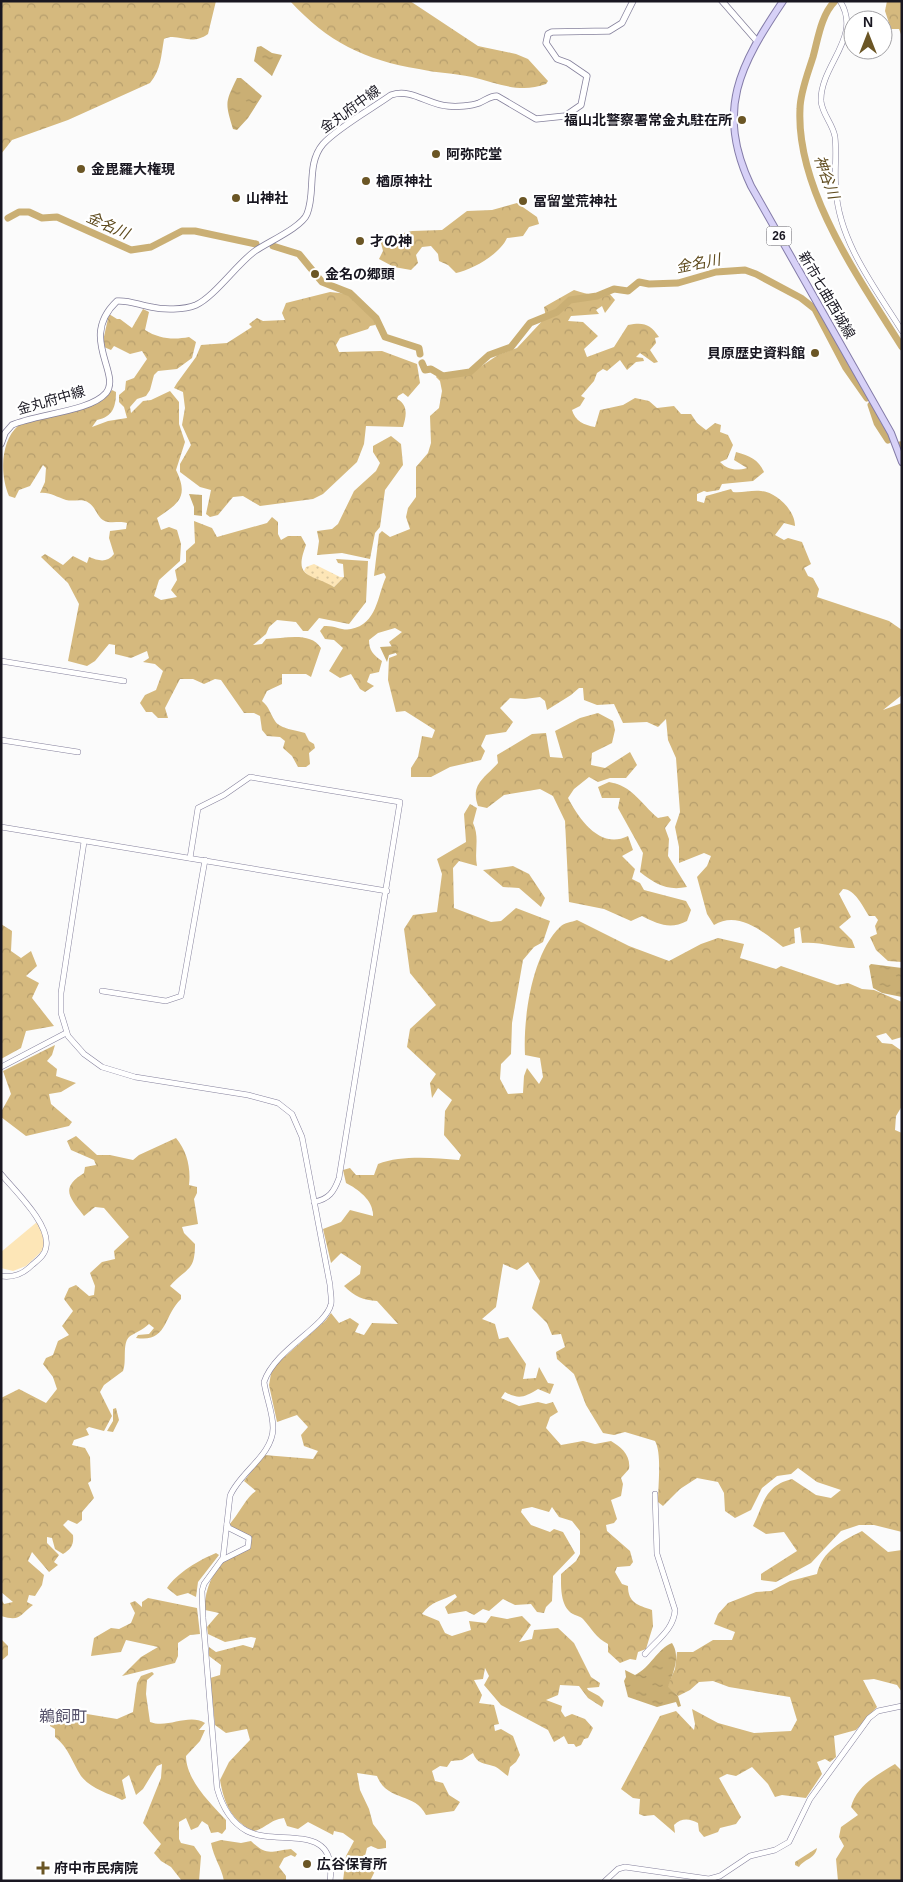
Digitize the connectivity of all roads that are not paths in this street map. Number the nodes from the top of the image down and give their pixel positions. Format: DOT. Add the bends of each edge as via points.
graph roads {
  1 [pos="633,1"];
  2 [pos="722,1"];
  3 [pos="783,1"];
  4 [pos="841,3"];
  5 [pos="756,40"];
  6 [pos="902,331"];
  7 [pos="1,444"];
  8 [pos="902,462"];
  9 [pos="1,661"];
  10 [pos="124,682"];
  11 [pos="1,740"];
  12 [pos="78,752"];
  13 [pos="1,828"];
  14 [pos="84,842"];
  15 [pos="190,858"];
  16 [pos="204,860"];
  17 [pos="387,891"];
  18 [pos="102,991"];
  19 [pos="66,1032"];
  20 [pos="1,1067"];
  21 [pos="1,1174"];
  22 [pos="314,1202"];
  23 [pos="1,1276"];
  24 [pos="655,1494"];
  25 [pos="226,1521"];
  26 [pos="223,1559"];
  27 [pos="644,1654"];
  28 [pos="902,1706"];
  29 [pos="330,1881"];
  30 [pos="605,1881"];
  1 -- 7 [label="main road, 金丸府中線" via="622,23 609,31 548,34 546,43 558,60 587,76 581,105 565,116 536,119 498,96 478,103 449,106 399,92 342,129 319,150 311,176 307,215 299,223 247,257 196,305 158,308 117,301 108,311 99,337 110,378 107,392 99,399 82,405 12,425"];
  2 -- 5 [label="main road"];
  3 -- 5 [label="main road, 新市七曲西城線 / 26"];
  4 -- 6 [label="street" via="848,30 826,77 821,102 834,134 838,202 849,241"];
  5 -- 8 [label="main road, 新市七曲西城線 / 26" via="742,70 735,96 734,133 740,158 762,205 891,433"];
  9 -- 10 [label="street"];
  11 -- 12 [label="street"];
  13 -- 14 [label="street"];
  14 -- 15 [label="street"];
  14 -- 19 [label="street" via="61,993 61,1013"];
  15 -- 16 [label="street"];
  15 -- 17 [label="street" via="198,808 250,777 400,802"];
  16 -- 17 [label="street"];
  16 -- 18 [label="street" via="181,996 166,1001"];
  17 -- 22 [label="street" via="339,1178 328,1198"];
  19 -- 20 [label="street"];
  19 -- 22 [label="street" via="77,1048 92,1060 117,1072 278,1103 292,1114 298,1124"];
  21 -- 23 [label="street" via="44,1227 46,1247 41,1257 24,1272"];
  22 -- 25 [label="street" via="331,1305 324,1317 278,1358 267,1375 264,1382 273,1430 264,1451 233,1489"];
  24 -- 27 [label="street" via="657,1554 675,1619"];
  25 -- 26 [label="street"];
  25 -- 26 [label="street" via="229,1528 249,1538 249,1542 248,1547"];
  26 -- 29 [label="street" via="202,1591 220,1799 230,1817 249,1832 268,1837 299,1837 318,1844 328,1857"];
  28 -- 30 [label="street" via="878,1711 869,1718 810,1799 792,1837 783,1847 750,1856 720,1876 709,1879 625,1867"];
}
